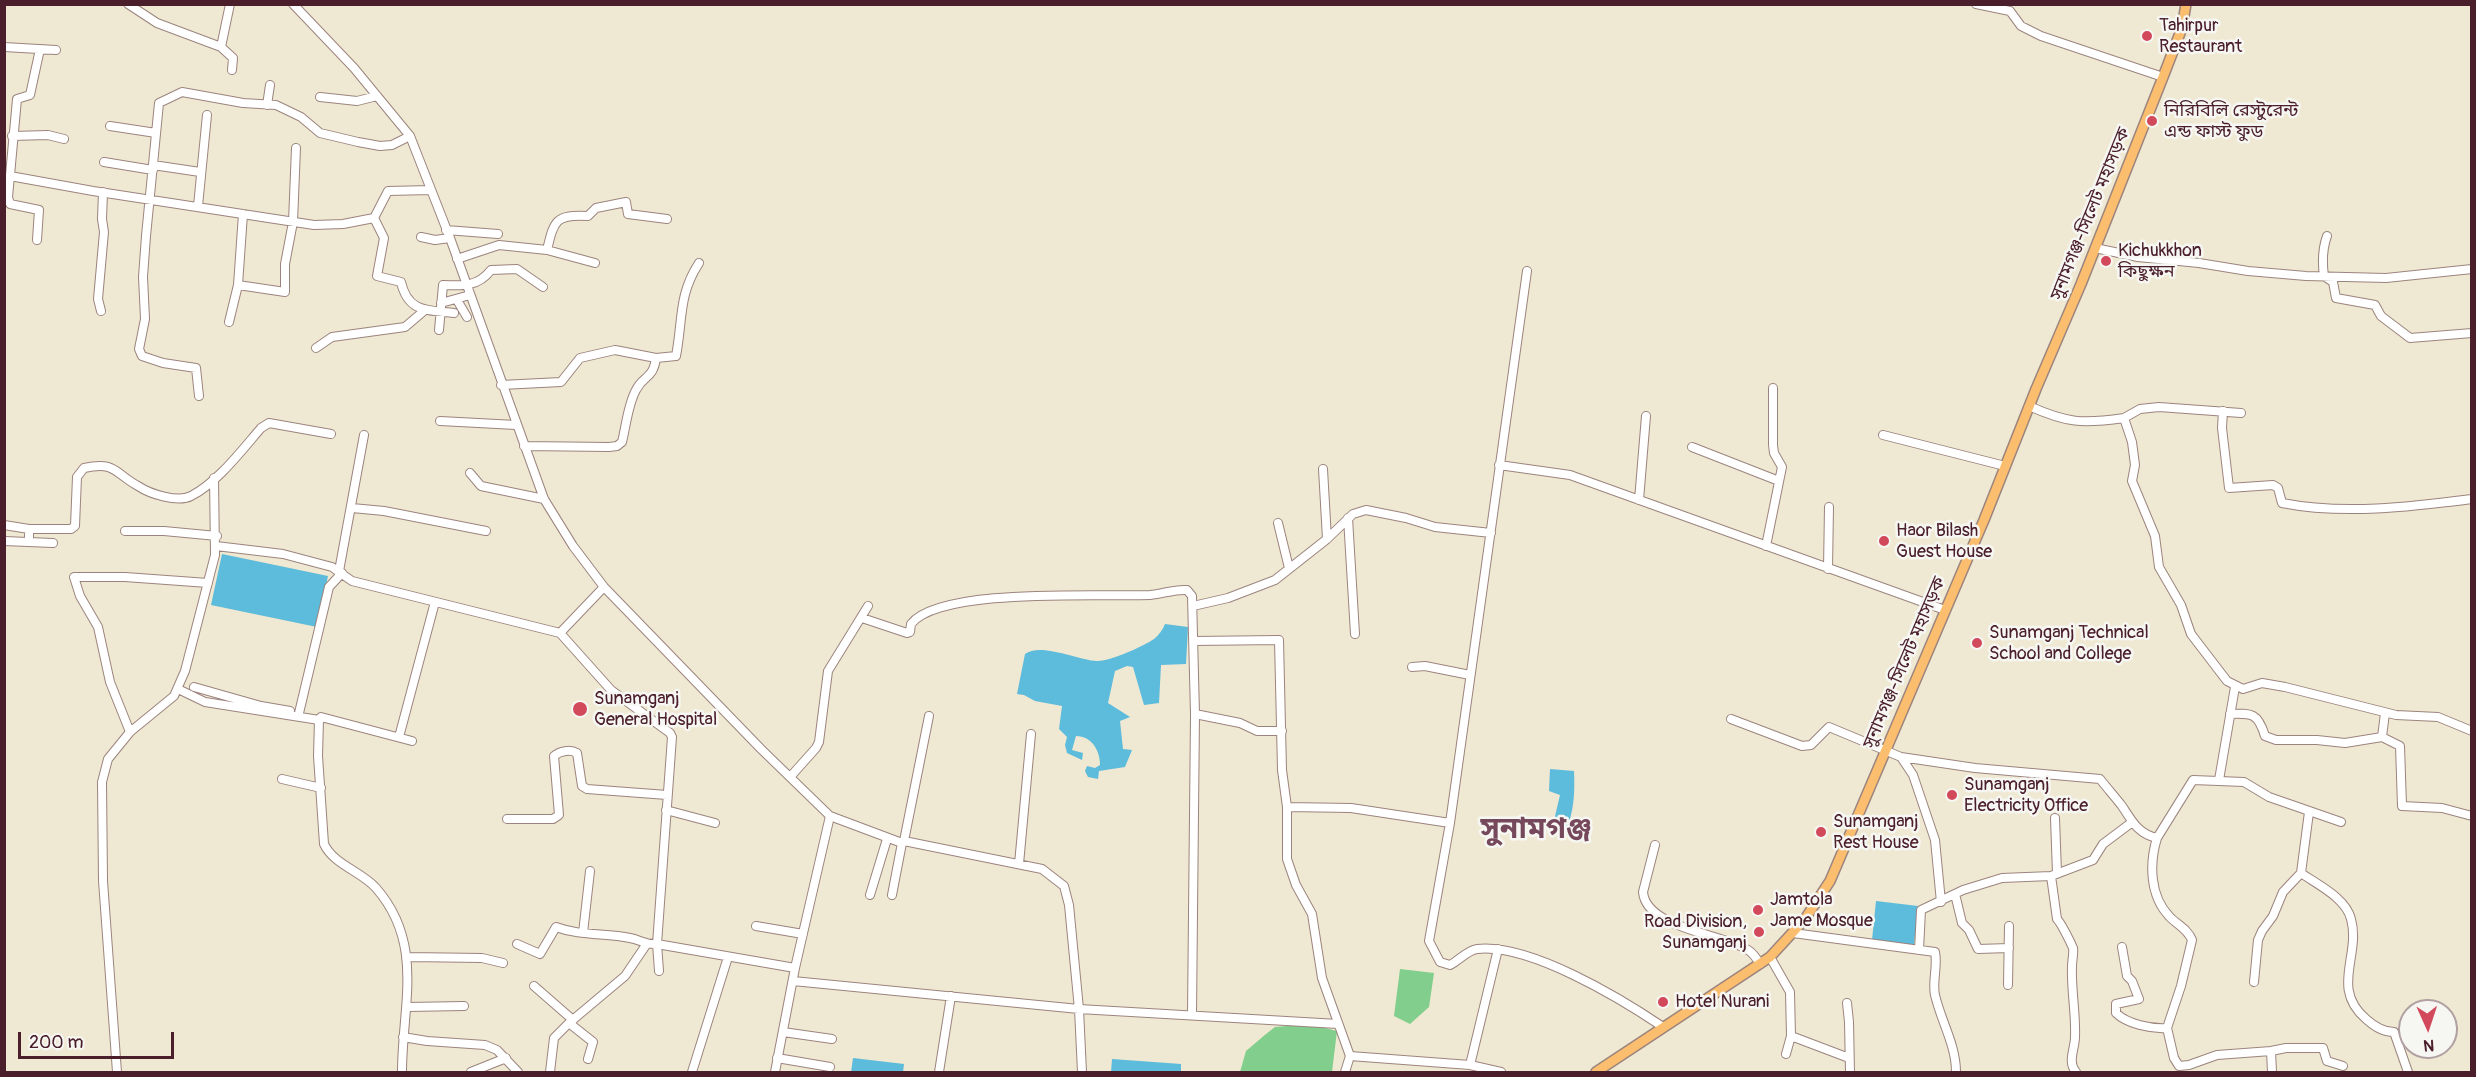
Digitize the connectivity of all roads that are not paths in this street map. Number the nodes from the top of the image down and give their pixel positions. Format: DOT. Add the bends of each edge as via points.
graph roads {
  1 [pos="128,4"];
  2 [pos="230,4"];
  3 [pos="292,4"];
  4 [pos="1976,4"];
  5 [pos="2186,4"];
  6 [pos="4,47"];
  7 [pos="221,47"];
  8 [pos="40,49"];
  9 [pos="56,50"];
  10 [pos="232,70"];
  11 [pos="2163,77"];
  12 [pos="270,85"];
  13 [pos="377,96"];
  14 [pos="320,97"];
  15 [pos="267,105"];
  16 [pos="207,115"];
  17 [pos="110,126"];
  18 [pos="156,133"];
  19 [pos="12,136"];
  20 [pos="410,136"];
  21 [pos="64,139"];
  22 [pos="296,148"];
  23 [pos="104,162"];
  24 [pos="153,167"];
  25 [pos="200,172"];
  26 [pos="10,176"];
  27 [pos="431,190"];
  28 [pos="103,192"];
  29 [pos="150,199"];
  30 [pos="198,206"];
  31 [pos="243,214"];
  32 [pos="374,218"];
  33 [pos="667,219"];
  34 [pos="293,222"];
  35 [pos="446,230"];
  36 [pos="498,234"];
  37 [pos="2327,236"];
  38 [pos="421,237"];
  39 [pos="450,238"];
  40 [pos="36,240"];
  41 [pos="2096,248"];
  42 [pos="546,250"];
  43 [pos="457,259"];
  44 [pos="595,263"];
  45 [pos="699,263"];
  46 [pos="2472,269"];
  47 [pos="1527,271"];
  48 [pos="2324,276"];
  49 [pos="238,285"];
  50 [pos="467,286"];
  51 [pos="543,286"];
  52 [pos="471,297"];
  53 [pos="457,300"];
  54 [pos="441,303"];
  55 [pos="425,310"];
  56 [pos="101,311"];
  57 [pos="441,312"];
  58 [pos="454,314"];
  59 [pos="466,317"];
  60 [pos="229,322"];
  61 [pos="439,330"];
  62 [pos="2472,333"];
  63 [pos="316,348"];
  64 [pos="656,358"];
  65 [pos="501,385"];
  66 [pos="1773,388"];
  67 [pos="199,396"];
  68 [pos="2029,406"];
  69 [pos="2223,411"];
  70 [pos="2241,413"];
  71 [pos="1646,416"];
  72 [pos="2124,418"];
  73 [pos="440,421"];
  74 [pos="516,425"];
  75 [pos="331,434"];
  76 [pos="364,435"];
  77 [pos="1883,435"];
  78 [pos="524,446"];
  79 [pos="1692,447"];
  80 [pos="1499,465"];
  81 [pos="2005,466"];
  82 [pos="1323,468"];
  83 [pos="470,473"];
  84 [pos="214,478"];
  85 [pos="1779,481"];
  86 [pos="544,499"];
  87 [pos="1639,500"];
  88 [pos="2472,500"];
  89 [pos="1829,507"];
  90 [pos="352,508"];
  91 [pos="1348,518"];
  92 [pos="1278,523"];
  93 [pos="4,525"];
  94 [pos="29,529"];
  95 [pos="125,531"];
  96 [pos="486,531"];
  97 [pos="1491,533"];
  98 [pos="217,536"];
  99 [pos="1327,539"];
  100 [pos="4,541"];
  101 [pos="29,543"];
  102 [pos="52,543"];
  103 [pos="216,546"];
  104 [pos="1766,546"];
  105 [pos="1289,568"];
  106 [pos="1828,569"];
  107 [pos="341,572"];
  108 [pos="208,583"];
  109 [pos="604,587"];
  110 [pos="435,602"];
  111 [pos="868,606"];
  112 [pos="1193,606"];
  113 [pos="1945,610"];
  114 [pos="862,618"];
  115 [pos="560,633"];
  116 [pos="1354,634"];
  117 [pos="1193,641"];
  118 [pos="1412,667"];
  119 [pos="1470,675"];
  120 [pos="194,687"];
  121 [pos="2235,687"];
  122 [pos="178,689"];
  123 [pos="299,713"];
  124 [pos="2385,713"];
  125 [pos="1195,714"];
  126 [pos="2230,714"];
  127 [pos="929,716"];
  128 [pos="320,719"];
  129 [pos="1731,719"];
  130 [pos="1282,731"];
  131 [pos="2472,731"];
  132 [pos="130,732"];
  133 [pos="1031,734"];
  134 [pos="399,736"];
  135 [pos="2382,737"];
  136 [pos="412,741"];
  137 [pos="1886,749"];
  138 [pos="1901,757"];
  139 [pos="791,776"];
  140 [pos="282,779"];
  141 [pos="2219,780"];
  142 [pos="321,788"];
  143 [pos="667,795"];
  144 [pos="1287,807"];
  145 [pos="666,810"];
  146 [pos="2309,812"];
  147 [pos="830,816"];
  148 [pos="2472,816"];
  149 [pos="2055,818"];
  150 [pos="507,819"];
  151 [pos="2341,822"];
  152 [pos="715,823"];
  153 [pos="1450,823"];
  154 [pos="2131,823"];
  155 [pos="2157,838"];
  156 [pos="887,839"];
  157 [pos="903,842"];
  158 [pos="1656,845"];
  159 [pos="1019,864"];
  160 [pos="590,871"];
  161 [pos="2301,873"];
  162 [pos="2054,875"];
  163 [pos="1955,894"];
  164 [pos="870,895"];
  165 [pos="892,895"];
  166 [pos="1941,902"];
  167 [pos="756,926"];
  168 [pos="2009,926"];
  169 [pos="583,933"];
  170 [pos="1793,933"];
  171 [pos="803,934"];
  172 [pos="517,944"];
  173 [pos="657,944"];
  174 [pos="646,945"];
  175 [pos="2122,947"];
  176 [pos="2009,948"];
  177 [pos="1498,949"];
  178 [pos="1919,950"];
  179 [pos="408,957"];
  180 [pos="728,957"];
  181 [pos="1770,957"];
  182 [pos="503,963"];
  183 [pos="1760,964"];
  184 [pos="795,968"];
  185 [pos="659,971"];
  186 [pos="793,981"];
  187 [pos="2254,982"];
  188 [pos="2008,985"];
  189 [pos="534,986"];
  190 [pos="951,996"];
  191 [pos="1846,1004"];
  192 [pos="464,1006"];
  193 [pos="407,1007"];
  194 [pos="1079,1009"];
  195 [pos="1192,1016"];
  196 [pos="571,1021"];
  197 [pos="1338,1024"];
  198 [pos="1663,1027"];
  199 [pos="2167,1028"];
  200 [pos="783,1032"];
  201 [pos="1791,1036"];
  202 [pos="403,1037"];
  203 [pos="832,1039"];
  204 [pos="2271,1051"];
  205 [pos="1786,1054"];
  206 [pos="1350,1056"];
  207 [pos="506,1058"];
  208 [pos="777,1058"];
  209 [pos="1849,1058"];
  210 [pos="588,1059"];
  211 [pos="1470,1065"];
  212 [pos="2343,1066"];
  213 [pos="830,1067"];
  214 [pos="117,1072"];
  215 [pos="402,1072"];
  216 [pos="471,1072"];
  217 [pos="518,1072"];
  218 [pos="550,1072"];
  219 [pos="692,1072"];
  220 [pos="774,1072"];
  221 [pos="939,1072"];
  222 [pos="1082,1072"];
  223 [pos="1345,1072"];
  224 [pos="1501,1072"];
  225 [pos="1596,1072"];
  226 [pos="1850,1072"];
  227 [pos="1956,1072"];
  228 [pos="2076,1072"];
  229 [pos="2272,1072"];
  230 [pos="2408,1072"];
  1 -- 7 [label="street" via="157,23"];
  2 -- 7 [label="street"];
  3 -- 13 [label="street"];
  4 -- 11 [label="street" via="2010,11 2021,26 2041,36"];
  5 -- 11 [label="main road, সুনামগঞ্জ-সিলেট মহাসড়ক" via="2182,28"];
  6 -- 8 [label="street"];
  7 -- 10 [label="street" via="233,58"];
  8 -- 9 [label="street"];
  8 -- 19 [label="street" via="30,94 17,99"];
  11 -- 41 [label="main road, সুনামগঞ্জ-সিলেট মহাসড়ক"];
  12 -- 15 [label="street"];
  13 -- 14 [label="street" via="357,101"];
  13 -- 20 [label="street"];
  15 -- 18 [label="street" via="182,92 159,104"];
  15 -- 20 [label="street" via="276,105 335,137 380,146"];
  16 -- 25 [label="street"];
  17 -- 18 [label="street"];
  18 -- 24 [label="street"];
  19 -- 21 [label="street" via="48,135"];
  19 -- 26 [label="street"];
  20 -- 27 [label="street"];
  22 -- 34 [label="street"];
  23 -- 24 [label="street"];
  24 -- 25 [label="street"];
  24 -- 29 [label="street"];
  25 -- 30 [label="street"];
  26 -- 28 [label="street"];
  26 -- 40 [label="street" via="10,204 39,210"];
  27 -- 32 [label="street" via="388,191"];
  27 -- 35 [label="street"];
  28 -- 29 [label="street"];
  28 -- 56 [label="street" via="98,299"];
  29 -- 30 [label="street"];
  29 -- 67 [label="street" via="143,277 145,319 139,349 142,356 163,363 196,368"];
  30 -- 31 [label="street"];
  31 -- 34 [label="street"];
  31 -- 49 [label="street"];
  32 -- 34 [label="street" via="343,225"];
  32 -- 55 [label="street" via="384,238 377,276 402,282 404,296"];
  33 -- 42 [label="street" via="628,214 626,202 596,208 588,216 568,215 553,225"];
  34 -- 49 [label="street" via="285,264 285,292"];
  35 -- 36 [label="street"];
  35 -- 39 [label="street"];
  37 -- 48 [label="street"];
  38 -- 39 [label="street"];
  39 -- 43 [label="street"];
  41 -- 48 [label="street" via="2248,271"];
  41 -- 68 [label="main road, সুনামগঞ্জ-সিলেট মহাসড়ক"];
  42 -- 43 [label="street" via="500,245"];
  42 -- 44 [label="street"];
  43 -- 50 [label="street"];
  45 -- 64 [label="street" via="683,296 676,356"];
  46 -- 48 [label="street" via="2386,278"];
  47 -- 80 [label="street"];
  48 -- 62 [label="street" via="2333,282 2336,298 2375,305 2381,316 2410,338"];
  49 -- 60 [label="street"];
  50 -- 51 [label="street" via="491,270 517,269"];
  50 -- 52 [label="street"];
  50 -- 54 [label="street" via="442,285"];
  52 -- 53 [label="street"];
  52 -- 65 [label="street"];
  53 -- 54 [label="street"];
  53 -- 59 [label="street"];
  54 -- 57 [label="street"];
  55 -- 57 [label="street"];
  55 -- 63 [label="street" via="405,327 332,337"];
  57 -- 58 [label="street"];
  57 -- 61 [label="street"];
  64 -- 65 [label="street" via="615,350 580,358 561,382"];
  64 -- 78 [label="street" via="649,377 636,388 622,442 617,446"];
  65 -- 74 [label="street"];
  66 -- 85 [label="street" via="1773,445 1782,467"];
  68 -- 72 [label="street" via="2071,422"];
  68 -- 81 [label="main road, সুনামগঞ্জ-সিলেট মহাসড়ক"];
  69 -- 70 [label="street"];
  69 -- 72 [label="street" via="2159,407 2140,409"];
  69 -- 88 [label="street" via="2229,488 2273,485 2278,488 2282,503 2324,508"];
  71 -- 87 [label="street"];
  72 -- 121 [label="street" via="2135,465 2132,481 2155,536 2159,567 2192,634"];
  73 -- 74 [label="street"];
  74 -- 78 [label="street"];
  75 -- 84 [label="street" via="268,423"];
  76 -- 90 [label="street"];
  77 -- 81 [label="street"];
  78 -- 86 [label="street"];
  79 -- 85 [label="street"];
  80 -- 87 [label="street" via="1570,475"];
  80 -- 97 [label="street"];
  81 -- 113 [label="main road, সুনামগঞ্জ-সিলেট মহাসড়ক"];
  82 -- 99 [label="street"];
  83 -- 86 [label="street" via="481,486"];
  84 -- 94 [label="street" via="190,497 179,499 138,486 115,468 84,468 77,477 75,526"];
  84 -- 98 [label="street"];
  85 -- 104 [label="street"];
  86 -- 109 [label="street" via="554,519"];
  87 -- 104 [label="street"];
  89 -- 106 [label="street"];
  90 -- 96 [label="street"];
  90 -- 107 [label="street"];
  91 -- 97 [label="street" via="1366,510 1435,528"];
  91 -- 99 [label="street"];
  91 -- 116 [label="street"];
  92 -- 105 [label="street"];
  93 -- 94 [label="street"];
  94 -- 101 [label="street"];
  95 -- 98 [label="street"];
  97 -- 119 [label="street"];
  98 -- 103 [label="street"];
  99 -- 105 [label="street"];
  100 -- 101 [label="street"];
  101 -- 102 [label="street"];
  103 -- 107 [label="street" via="283,554"];
  103 -- 108 [label="street"];
  104 -- 106 [label="street"];
  105 -- 112 [label="street" via="1275,580"];
  106 -- 113 [label="street"];
  107 -- 110 [label="street" via="352,581"];
  107 -- 123 [label="street" via="329,587"];
  108 -- 122 [label="street"];
  108 -- 132 [label="street" via="74,577 80,597 98,627 110,682"];
  109 -- 115 [label="street"];
  109 -- 139 [label="street"];
  110 -- 115 [label="street"];
  110 -- 134 [label="street"];
  111 -- 114 [label="street"];
  112 -- 114 [label="street" via="1187,590 951,604 915,618 907,633"];
  112 -- 117 [label="street"];
  113 -- 137 [label="main road, সুনামগঞ্জ-সিলেট মহাসড়ক"];
  114 -- 139 [label="street" via="828,671 819,742"];
  115 -- 143 [label="street" via="611,690 670,733"];
  117 -- 125 [label="street"];
  117 -- 130 [label="street" via="1279,640"];
  118 -- 119 [label="street"];
  119 -- 153 [label="street"];
  120 -- 123 [label="street"];
  121 -- 124 [label="street" via="2242,689 2262,683"];
  121 -- 126 [label="street"];
  122 -- 128 [label="street" via="205,702"];
  122 -- 132 [label="street" via="168,702"];
  123 -- 128 [label="street"];
  124 -- 131 [label="street" via="2438,717"];
  124 -- 135 [label="street"];
  125 -- 130 [label="street" via="1240,723 1257,731"];
  125 -- 195 [label="street"];
  126 -- 135 [label="street" via="2249,713 2259,720 2265,736 2276,740 2345,743"];
  126 -- 141 [label="street"];
  127 -- 157 [label="street"];
  128 -- 134 [label="street"];
  128 -- 142 [label="street"];
  129 -- 137 [label="street" via="1802,746 1811,745 1829,727"];
  130 -- 144 [label="street"];
  132 -- 214 [label="street" via="108,759 102,782 103,881"];
  133 -- 159 [label="street"];
  134 -- 136 [label="street"];
  135 -- 148 [label="street" via="2400,746 2402,806 2442,808"];
  137 -- 138 [label="street"];
  137 -- 170 [label="main road, সুনামগঞ্জ-সিলেট মহাসড়ক" via="1830,881"];
  138 -- 154 [label="street" via="2100,779"];
  138 -- 166 [label="street" via="1913,775 1932,827"];
  139 -- 147 [label="street"];
  140 -- 142 [label="street"];
  141 -- 146 [label="street" via="2244,782 2269,797"];
  141 -- 155 [label="street" via="2192,782"];
  142 -- 179 [label="street" via="327,850 376,888 402,934"];
  143 -- 145 [label="street"];
  143 -- 150 [label="street" via="587,789 582,786 577,753 558,752 554,767 559,814 554,819"];
  144 -- 153 [label="street" via="1351,808"];
  144 -- 197 [label="street" via="1287,859 1312,914 1322,978"];
  145 -- 152 [label="street"];
  145 -- 173 [label="street"];
  146 -- 151 [label="street"];
  146 -- 161 [label="street"];
  147 -- 156 [label="street"];
  147 -- 171 [label="street"];
  149 -- 162 [label="street"];
  153 -- 177 [label="street" via="1429,941 1440,962 1449,965 1474,949"];
  154 -- 155 [label="street"];
  154 -- 162 [label="street" via="2103,844 2093,860"];
  155 -- 199 [label="street" via="2152,879 2159,902 2192,940"];
  156 -- 157 [label="street"];
  156 -- 164 [label="street"];
  157 -- 159 [label="street"];
  157 -- 165 [label="street"];
  158 -- 183 [label="street" via="1643,892 1652,909 1674,924 1748,950"];
  159 -- 194 [label="street" via="1042,868 1064,886"];
  160 -- 169 [label="street"];
  161 -- 187 [label="street" via="2283,892 2258,940"];
  161 -- 230 [label="street" via="2334,896 2351,918 2348,996 2375,1027 2394,1032"];
  162 -- 163 [label="street" via="2002,878"];
  162 -- 228 [label="street" via="2056,920 2074,949 2072,995 2076,1039 2071,1056"];
  163 -- 166 [label="street"];
  163 -- 176 [label="street" via="1962,922 1978,949"];
  166 -- 178 [label="street" via="1922,910"];
  167 -- 171 [label="street"];
  168 -- 176 [label="street"];
  169 -- 172 [label="street" via="555,927 540,954"];
  169 -- 174 [label="street" via="633,938"];
  170 -- 178 [label="street"];
  170 -- 181 [label="main road, সুনামগঞ্জ-সিলেট মহাসড়ক"];
  171 -- 184 [label="street"];
  173 -- 174 [label="street"];
  173 -- 180 [label="street"];
  173 -- 185 [label="street"];
  174 -- 196 [label="street" via="625,976"];
  175 -- 199 [label="street" via="2127,976 2139,999 2116,1004 2116,1013 2123,1020 2154,1029"];
  176 -- 188 [label="street"];
  177 -- 198 [label="street" via="1511,950 1587,981"];
  177 -- 211 [label="street"];
  178 -- 227 [label="street" via="1935,952 1935,992"];
  179 -- 182 [label="street" via="482,958"];
  179 -- 193 [label="street"];
  180 -- 184 [label="street"];
  180 -- 219 [label="street"];
  181 -- 183 [label="main road, সুনামগঞ্জ-সিলেট মহাসড়ক"];
  181 -- 201 [label="street" via="1790,992"];
  183 -- 198 [label="main road, সুনামগঞ্জ-সিলেট মহাসড়ক"];
  184 -- 186 [label="street"];
  186 -- 190 [label="street"];
  186 -- 200 [label="street"];
  189 -- 196 [label="street"];
  190 -- 194 [label="street"];
  190 -- 221 [label="street"];
  191 -- 209 [label="street"];
  192 -- 193 [label="street"];
  193 -- 202 [label="street"];
  194 -- 195 [label="street"];
  194 -- 222 [label="street"];
  195 -- 197 [label="street"];
  196 -- 210 [label="street" via="593,1042"];
  196 -- 218 [label="street" via="555,1038"];
  197 -- 206 [label="street"];
  198 -- 225 [label="main road, সুনামগঞ্জ-সিলেট মহাসড়ক"];
  199 -- 204 [label="street" via="2179,1066 2217,1055"];
  200 -- 203 [label="street"];
  200 -- 208 [label="street"];
  201 -- 205 [label="street"];
  201 -- 209 [label="street"];
  202 -- 207 [label="street" via="485,1045"];
  202 -- 215 [label="street"];
  204 -- 212 [label="street" via="2323,1048 2326,1061"];
  204 -- 229 [label="street"];
  206 -- 211 [label="street"];
  206 -- 223 [label="street"];
  207 -- 216 [label="street"];
  207 -- 217 [label="street"];
  208 -- 213 [label="street"];
  208 -- 220 [label="street"];
  209 -- 226 [label="street"];
  211 -- 224 [label="street"];
}
